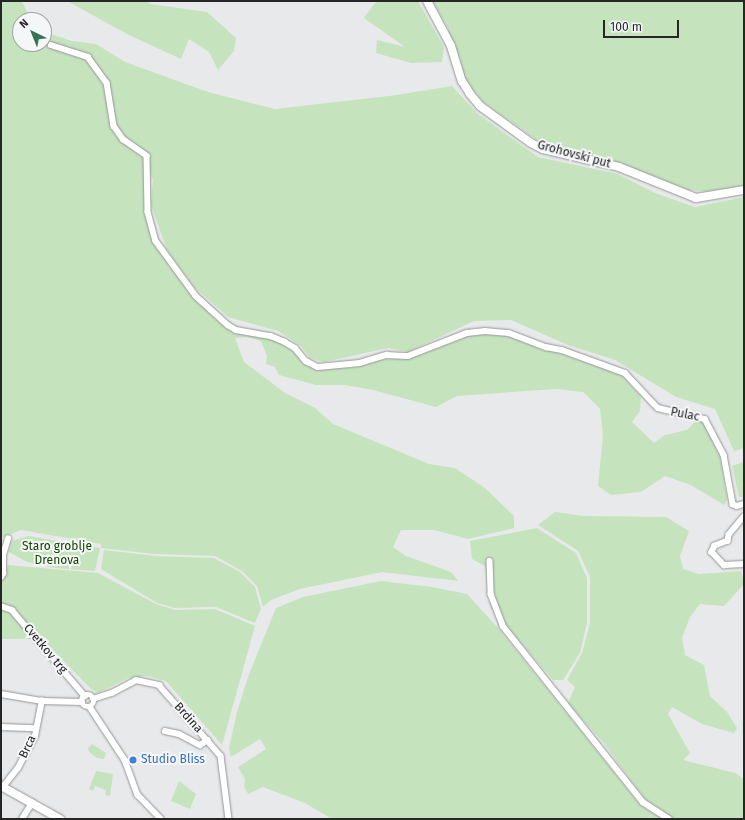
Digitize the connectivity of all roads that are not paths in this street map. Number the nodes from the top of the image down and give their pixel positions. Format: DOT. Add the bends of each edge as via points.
graph roads {
  1 [pos="427,1"];
  2 [pos="52,45"];
  3 [pos="744,190"];
  4 [pos="744,504"];
  5 [pos="744,516"];
  6 [pos="8,539"];
  7 [pos="490,560"];
  8 [pos="744,564"];
  9 [pos="1,577"];
  10 [pos="1,606"];
  11 [pos="1,694"];
  12 [pos="85,696"];
  13 [pos="93,699"];
  14 [pos="42,701"];
  15 [pos="82,702"];
  16 [pos="90,707"];
  17 [pos="1,727"];
  18 [pos="36,728"];
  19 [pos="164,731"];
  20 [pos="208,740"];
  21 [pos="2,787"];
  22 [pos="32,803"];
  23 [pos="22,819"];
  24 [pos="60,819"];
  25 [pos="161,819"];
  26 [pos="229,819"];
  27 [pos="670,819"];
  1 -- 3 [label="main road, Grohovski put" via="451,46 462,81 470,94 480,106 531,143 543,149 619,167 696,198"];
  2 -- 4 [label="street, Pulac" via="90,58 107,83 114,126 123,139 147,156 149,222 159,248 198,299 236,330 271,336 295,348 306,361 318,367 360,362 388,355 408,356 467,333 501,331 625,373 658,408 682,415 701,416 708,422 724,455 733,504"];
  5 -- 8 [label="street" via="730,534 728,541 715,546 712,552 724,565"];
  6 -- 9 [label="street" via="3,555"];
  7 -- 27 [label="street" via="491,594 503,626 644,802"];
  10 -- 12 [label="street, Cvetkov trg" via="12,610"];
  11 -- 14 [label="street"];
  12 -- 13 [label="street, Cvetkov trg"];
  12 -- 15 [label="street"];
  13 -- 16 [label="street"];
  13 -- 20 [label="street, Brdina" via="112,693 136,680 159,685"];
  14 -- 15 [label="street"];
  14 -- 18 [label="street, Brca"];
  15 -- 16 [label="street" via="86,707"];
  16 -- 25 [label="street" via="126,760 138,795"];
  17 -- 18 [label="street"];
  18 -- 21 [label="street, Brca" via="18,768"];
  19 -- 20 [label="street" via="179,734 200,745"];
  20 -- 26 [label="street, Brdina" via="221,756"];
  21 -- 22 [label="main road"];
  22 -- 23 [label="street"];
  22 -- 24 [label="main road"];
}
